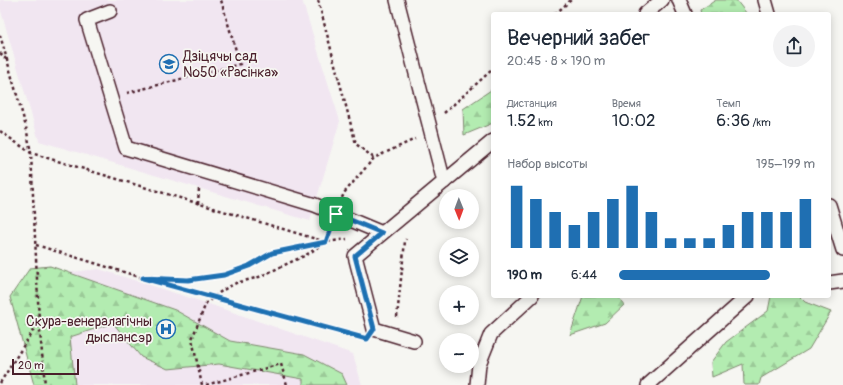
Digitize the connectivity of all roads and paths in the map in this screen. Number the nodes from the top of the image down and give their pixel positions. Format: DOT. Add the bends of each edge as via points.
graph roads {
  1 [pos="222,0"];
  2 [pos="318,0"];
  3 [pos="397,0"];
  4 [pos="570,0"];
  5 [pos="662,0"];
  6 [pos="679,0"];
  7 [pos="765,0"];
  8 [pos="110,10"];
  9 [pos="557,12"];
  10 [pos="647,12"];
  11 [pos="684,12"];
  12 [pos="769,12"];
  13 [pos="0,35"];
  14 [pos="0,53"];
  15 [pos="7,61"];
  16 [pos="111,98"];
  17 [pos="0,131"];
  18 [pos="417,138"];
  19 [pos="491,143"];
  20 [pos="31,153"];
  21 [pos="374,158"];
  22 [pos="444,182"];
  23 [pos="831,212"];
  24 [pos="336,214"];
  25 [pos="382,233"];
  26 [pos="326,242"];
  27 [pos="36,245"];
  28 [pos="843,250"];
  29 [pos="143,278"];
  30 [pos="843,281"];
  31 [pos="831,283"];
  32 [pos="214,297"];
  33 [pos="530,298"];
  34 [pos="746,298"];
  35 [pos="39,320"];
  36 [pos="374,329"];
  37 [pos="395,334"];
  38 [pos="414,341"];
  39 [pos="479,356"];
  40 [pos="476,373"];
  41 [pos="0,383"];
  42 [pos="45,385"];
  43 [pos="202,385"];
  44 [pos="206,385"];
  45 [pos="287,385"];
  46 [pos="477,385"];
  47 [pos="648,385"];
  1 -- 16 [label="path" via="240,64"];
  2 -- 21 [label="path" via="356,144"];
  3 -- 22 [label="lane"];
  4 -- 9 [label="path"];
  5 -- 10 [label="lane"];
  6 -- 11 [label="lane"];
  7 -- 12 [label="lane"];
  8 -- 16 [label="lane" via="87,20"];
  13 -- 15 [label="path"];
  14 -- 15 [label="path"];
  15 -- 20 [label="path"];
  16 -- 24 [label="lane" via="126,148"];
  17 -- 20 [label="path"];
  18 -- 21 [label="path"];
  19 -- 22 [label="lane"];
  20 -- 26 [label="path"];
  20 -- 27 [label="path"];
  21 -- 24 [label="path" via="344,193"];
  22 -- 25 [label="lane"];
  23 -- 28 [label="lane"];
  24 -- 25 [label="lane"];
  24 -- 26 [label="path"];
  25 -- 26 [label="path"];
  25 -- 36 [label="lane" via="355,256"];
  25 -- 37 [label="path" via="405,241"];
  26 -- 29 [label="path" via="272,253 249,266 224,275 188,280"];
  26 -- 32 [label="path" via="294,262 236,283"];
  27 -- 29 [label="path"];
  27 -- 35 [label="path"];
  29 -- 32 [label="path"];
  30 -- 31 [label="lane"];
  32 -- 36 [label="path" via="367,339"];
  32 -- 43 [label="path" via="206,303 192,339"];
  33 -- 39 [label="lane" via="491,334"];
  34 -- 47 [label="lane"];
  35 -- 41 [label="path"];
  35 -- 42 [label="path"];
  36 -- 37 [label="lane"];
  37 -- 38 [label="lane"];
  40 -- 46 [label="lane"];
  44 -- 45 [label="path" via="281,364"];
}
